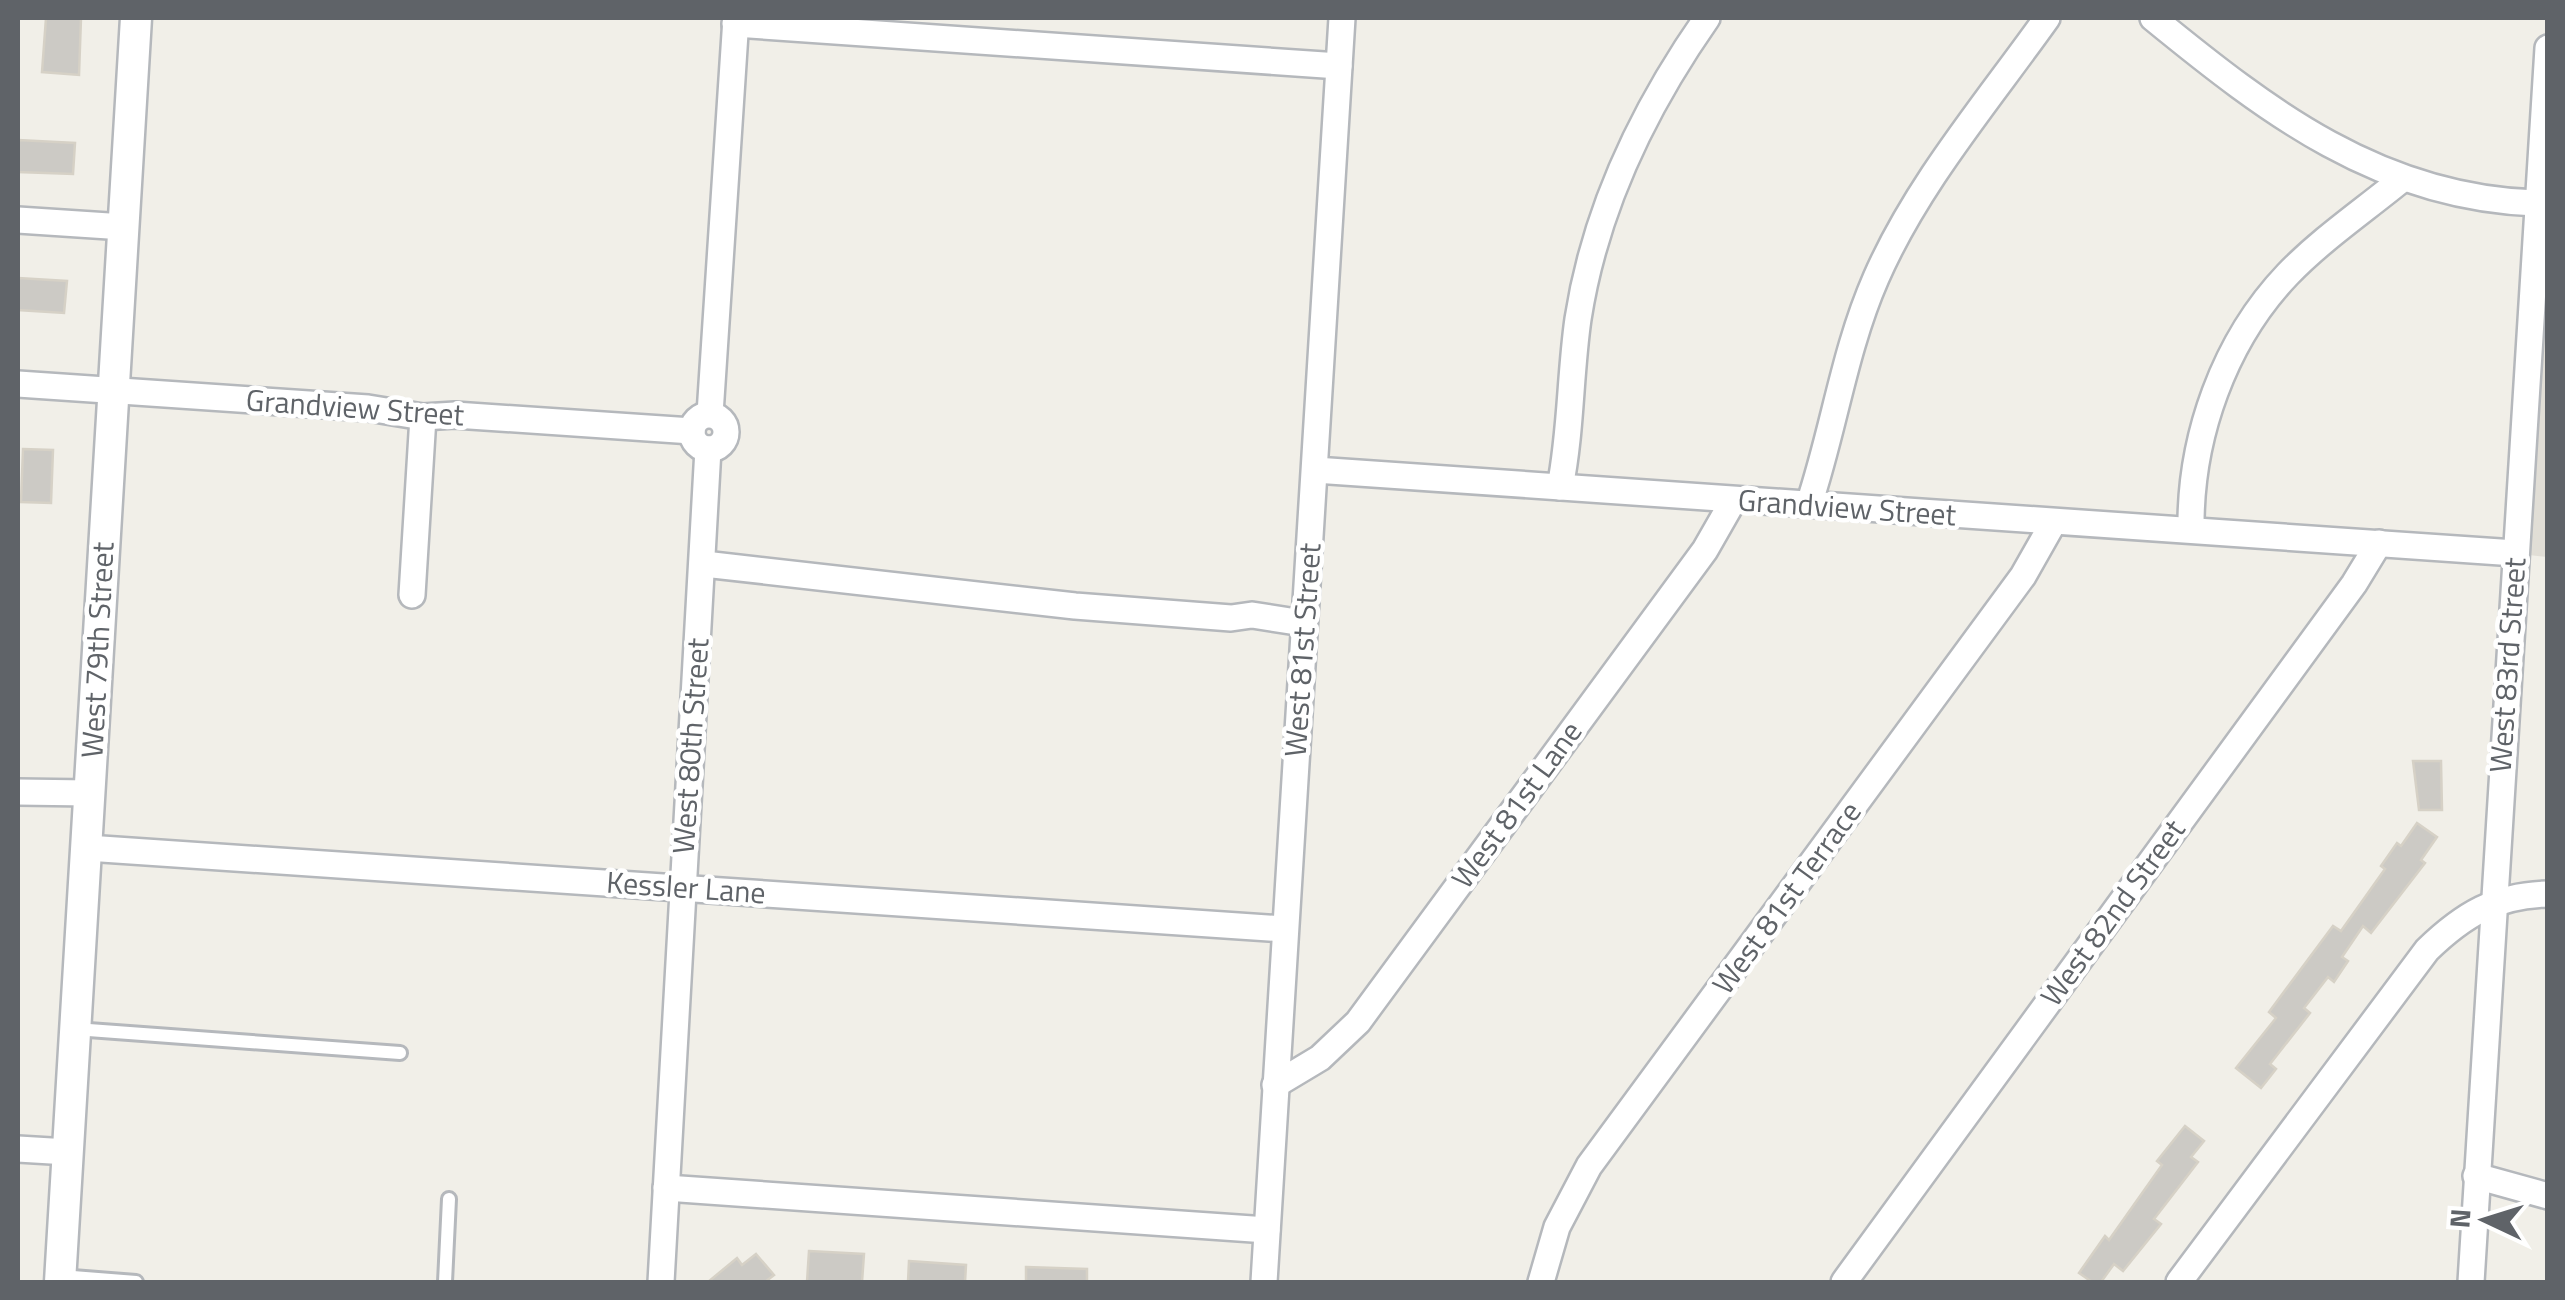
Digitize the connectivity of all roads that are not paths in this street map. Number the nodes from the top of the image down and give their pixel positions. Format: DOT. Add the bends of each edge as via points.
graph roads {
  1 [pos="136,18"];
  2 [pos="1342,18"];
  3 [pos="1707,18"];
  4 [pos="2047,18"];
  5 [pos="2153,18"];
  6 [pos="735,21"];
  7 [pos="2548,48"];
  8 [pos="1339,66"];
  9 [pos="2401,180"];
  10 [pos="2536,203"];
  11 [pos="18,220"];
  12 [pos="124,227"];
  13 [pos="18,384"];
  14 [pos="114,392"];
  15 [pos="423,417"];
  16 [pos="703,432"];
  17 [pos="1315,470"];
  18 [pos="1560,488"];
  19 [pos="1733,501"];
  20 [pos="1809,504"];
  21 [pos="2053,523"];
  22 [pos="2191,529"];
  23 [pos="2379,543"];
  24 [pos="2514,553"];
  25 [pos="704,564"];
  26 [pos="412,595"];
  27 [pos="1303,623"];
  28 [pos="18,792"];
  29 [pos="89,794"];
  30 [pos="87,848"];
  31 [pos="681,887"];
  32 [pos="2548,894"];
  33 [pos="2493,902"];
  34 [pos="1284,929"];
  35 [pos="76,1029"];
  36 [pos="400,1053"];
  37 [pos="1275,1085"];
  38 [pos="18,1149"];
  39 [pos="68,1152"];
  40 [pos="2476,1176"];
  41 [pos="666,1188"];
  42 [pos="2548,1196"];
  43 [pos="449,1198"];
  44 [pos="1267,1230"];
  45 [pos="60,1279"];
  46 [pos="136,1282"];
  47 [pos="445,1282"];
  48 [pos="661,1282"];
  49 [pos="1264,1282"];
  50 [pos="1541,1282"];
  51 [pos="1844,1282"];
  52 [pos="2179,1282"];
  53 [pos="2471,1282"];
  1 -- 12 [label="street, West 79th Street"];
  2 -- 8 [label="street, West 81st Street"];
  3 -- 18 [label="street" via="1640,127 1601,226 1578,316"];
  4 -- 20 [label="street" via="1905,220 1876,276"];
  5 -- 9 [label="street" via="2266,106"];
  6 -- 8 [label="street"];
  6 -- 16 [label="street, West 80th Street"];
  7 -- 10 [label="street, West 83rd Street"];
  8 -- 17 [label="street, West 81st Street"];
  9 -- 10 [label="street" via="2468,197"];
  9 -- 22 [label="street" via="2288,274 2245,330 2204,428"];
  10 -- 24 [label="street, West 83rd Street"];
  11 -- 12 [label="street"];
  12 -- 14 [label="street, West 79th Street"];
  13 -- 14 [label="street, Grandview Street"];
  14 -- 15 [label="street, Grandview Street"];
  14 -- 29 [label="street, West 79th Street"];
  15 -- 16 [label="street, Grandview Street"];
  15 -- 26 [label="street"];
  16 -- 25 [label="street, West 80th Street"];
  17 -- 18 [label="street, Grandview Street"];
  17 -- 27 [label="street, West 81st Street"];
  18 -- 19 [label="street, Grandview Street"];
  19 -- 20 [label="street, Grandview Street"];
  19 -- 37 [label="street, West 81st Lane" via="1705,550 1358,1022 1320,1058"];
  20 -- 21 [label="street, Grandview Street"];
  21 -- 22 [label="street, Grandview Street"];
  21 -- 50 [label="street, West 81st Terrace" via="2022,576 1589,1166 1556,1227"];
  22 -- 23 [label="street, Grandview Street"];
  23 -- 24 [label="street, Grandview Street"];
  23 -- 51 [label="street, West 82nd Street"];
  24 -- 33 [label="street, West 83rd Street"];
  25 -- 27 [label="street" via="1074,606"];
  25 -- 31 [label="street, West 80th Street"];
  27 -- 34 [label="street, West 81st Street"];
  28 -- 29 [label="street"];
  29 -- 30 [label="street, West 79th Street"];
  30 -- 31 [label="street, Kessler Lane"];
  30 -- 35 [label="street, West 79th Street"];
  31 -- 34 [label="street, Kessler Lane"];
  31 -- 41 [label="street, West 80th Street"];
  32 -- 33 [label="street"];
  33 -- 40 [label="street, West 83rd Street"];
  33 -- 52 [label="street" via="2457,922 2408,971"];
  34 -- 37 [label="street, West 81st Street"];
  35 -- 36 [label="lane"];
  35 -- 39 [label="street, West 79th Street"];
  37 -- 44 [label="street, West 81st Street"];
  38 -- 39 [label="street"];
  39 -- 45 [label="street, West 79th Street"];
  40 -- 42 [label="street"];
  40 -- 53 [label="street, West 83rd Street"];
  41 -- 44 [label="street"];
  41 -- 48 [label="street, West 80th Street"];
  43 -- 47 [label="lane"];
  44 -- 49 [label="street, West 81st Street"];
  45 -- 46 [label="lane"];
}
